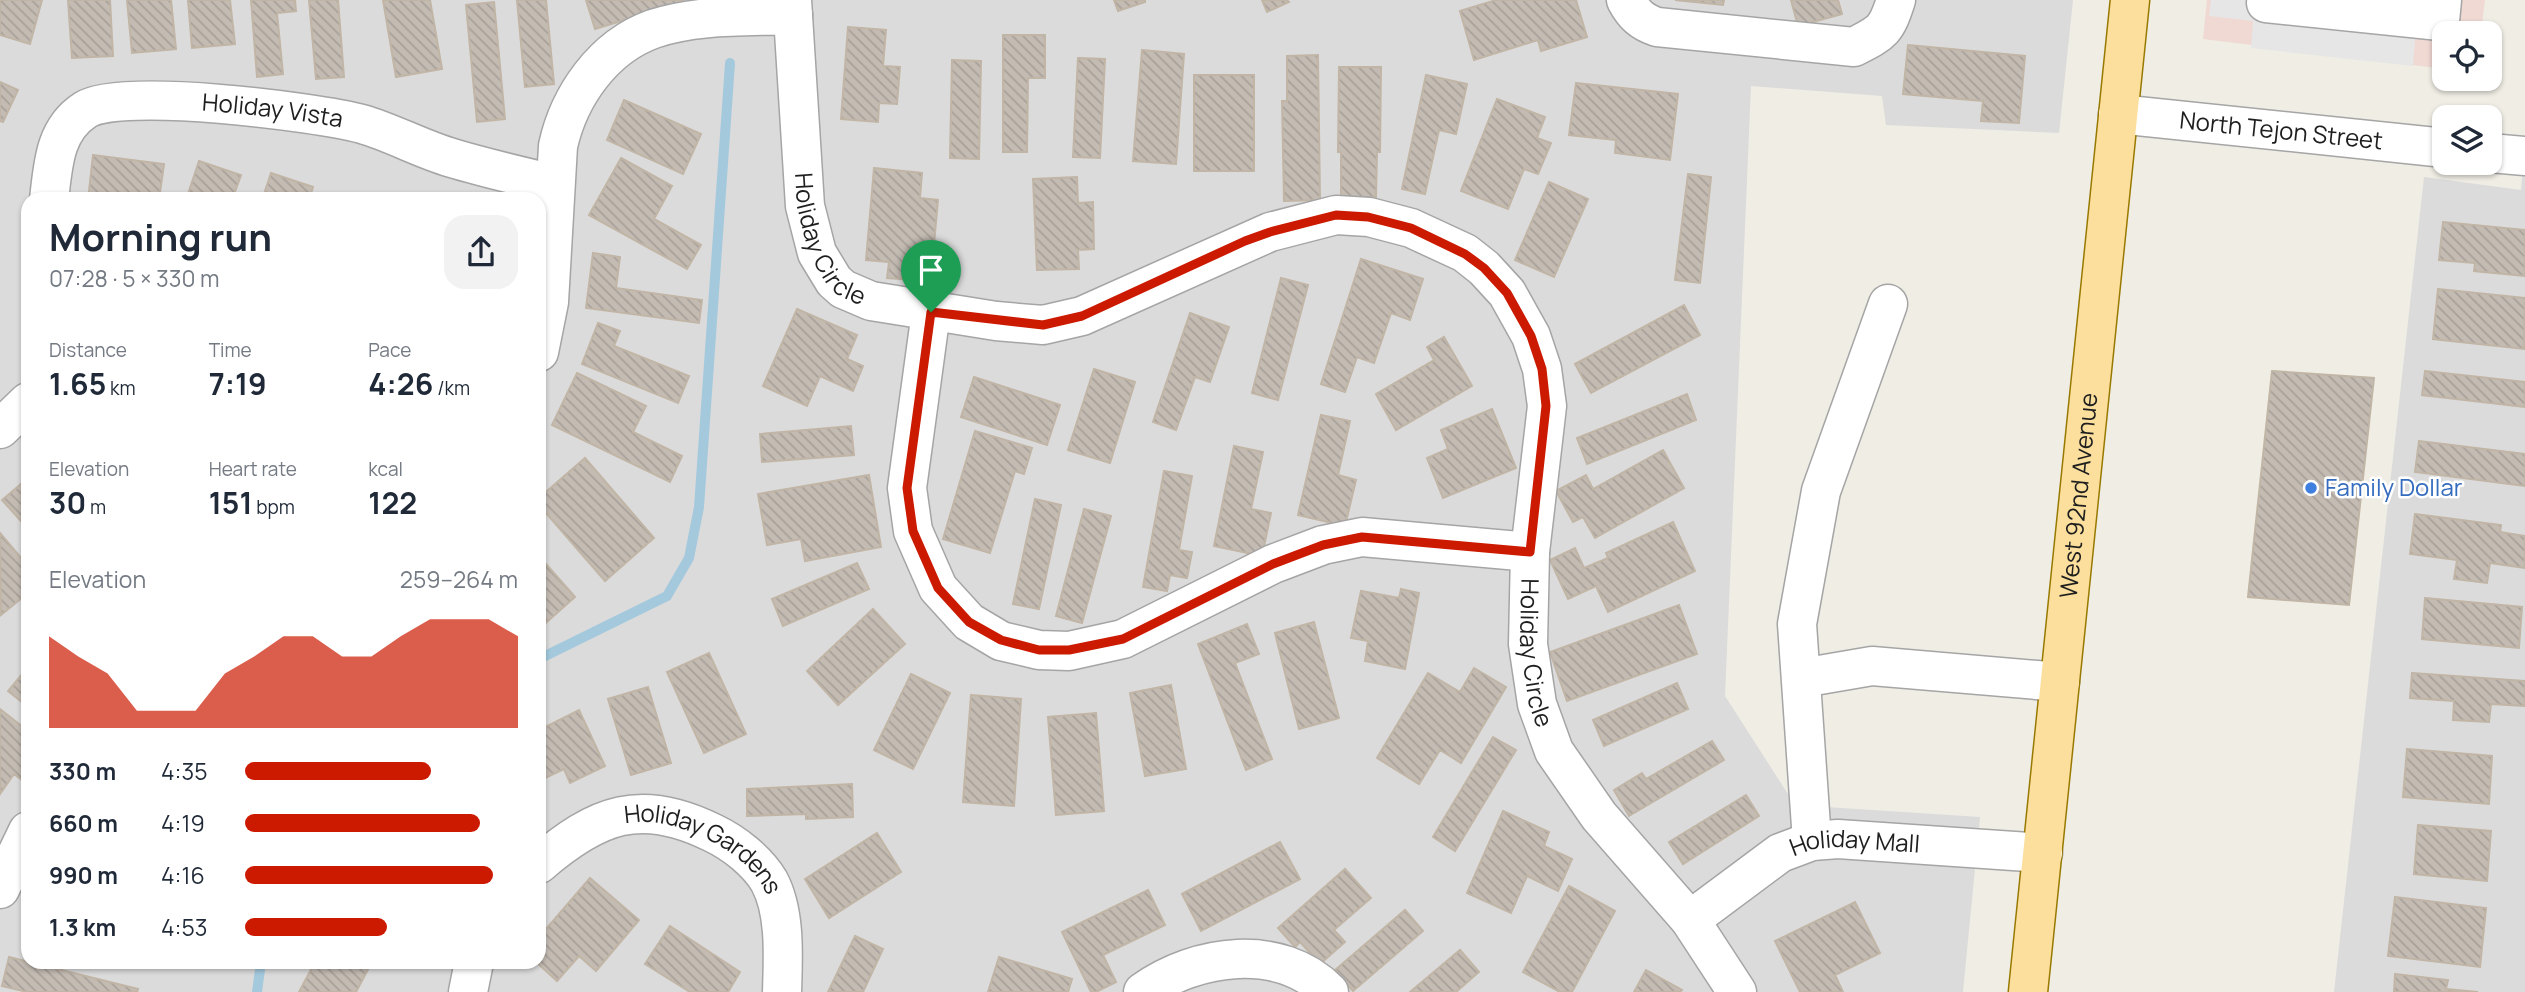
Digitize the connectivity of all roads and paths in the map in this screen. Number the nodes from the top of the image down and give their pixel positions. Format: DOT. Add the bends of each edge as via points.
graph roads {
  1 [pos="1626,0"];
  2 [pos="1896,0"];
  3 [pos="2130,0"];
  4 [pos="2267,0"];
  5 [pos="2442,0"];
  6 [pos="792,7"];
  7 [pos="2118,114"];
  8 [pos="2432,147"];
  9 [pos="2502,154"];
  10 [pos="2525,156"];
  11 [pos="554,184"];
  12 [pos="50,192"];
  13 [pos="1888,304"];
  14 [pos="931,312"];
  15 [pos="546,317"];
  16 [pos="21,409"];
  17 [pos="0,429"];
  18 [pos="1530,552"];
  19 [pos="1802,678"];
  20 [pos="2060,682"];
  21 [pos="1812,841"];
  22 [pos="21,846"];
  23 [pos="2043,853"];
  24 [pos="546,858"];
  25 [pos="0,889"];
  26 [pos="1690,920"];
  27 [pos="472,969"];
  28 [pos="467,992"];
  29 [pos="782,992"];
  30 [pos="1143,992"];
  31 [pos="1329,992"];
  32 [pos="1737,992"];
  33 [pos="2028,992"];
  1 -- 2 [label="street" via="1644,23 1657,27 1854,47 1878,35 1888,24"];
  3 -- 7 [label="main road, West 92nd Avenue"];
  4 -- 5 [label="street" via="2440,21"];
  6 -- 11 [label="street, Holiday Circle" via="655,29 614,52 590,76 563,121"];
  6 -- 14 [label="street, Holiday Circle" via="806,206 817,253 843,289 872,301"];
  7 -- 8 [label="street, North Tejon Street"];
  7 -- 20 [label="main road, West 92nd Avenue"];
  9 -- 10 [label="street"];
  11 -- 12 [label="street, Holiday Vista" via="451,158 362,124 295,111 149,99 99,103 71,122 55,156"];
  11 -- 15 [label="street, Holiday Circle"];
  13 -- 19 [label="street" via="1821,491 1797,624"];
  14 -- 18 [label="street, Holiday Circle" via="1043,325 1082,316 1245,241 1336,215 1411,228 1484,268 1507,293 1531,336 1542,369 1546,406"];
  14 -- 18 [label="street" via="907,488 913,531 938,588 969,622 1001,640 1039,650 1069,650 1123,639 1273,564 1323,545 1362,537"];
  16 -- 17 [label="street"];
  18 -- 26 [label="street, Holiday Circle" via="1528,645 1537,704 1553,751 1599,816"];
  19 -- 20 [label="street" via="1872,666"];
  19 -- 21 [label="street"];
  20 -- 23 [label="main road, West 92nd Avenue"];
  21 -- 23 [label="street, Holiday Mall"];
  21 -- 26 [label="street, Holiday Mall" via="1780,853"];
  22 -- 25 [label="street"];
  23 -- 33 [label="main road, West 92nd Avenue"];
  24 -- 29 [label="street, Holiday Gardens" via="565,842 623,815 668,815 722,837 745,853 769,881 779,912"];
  26 -- 32 [label="street, Holiday Circle"];
  27 -- 28 [label="street"];
  30 -- 31 [label="street" via="1177,972 1248,958 1293,968"];
}
